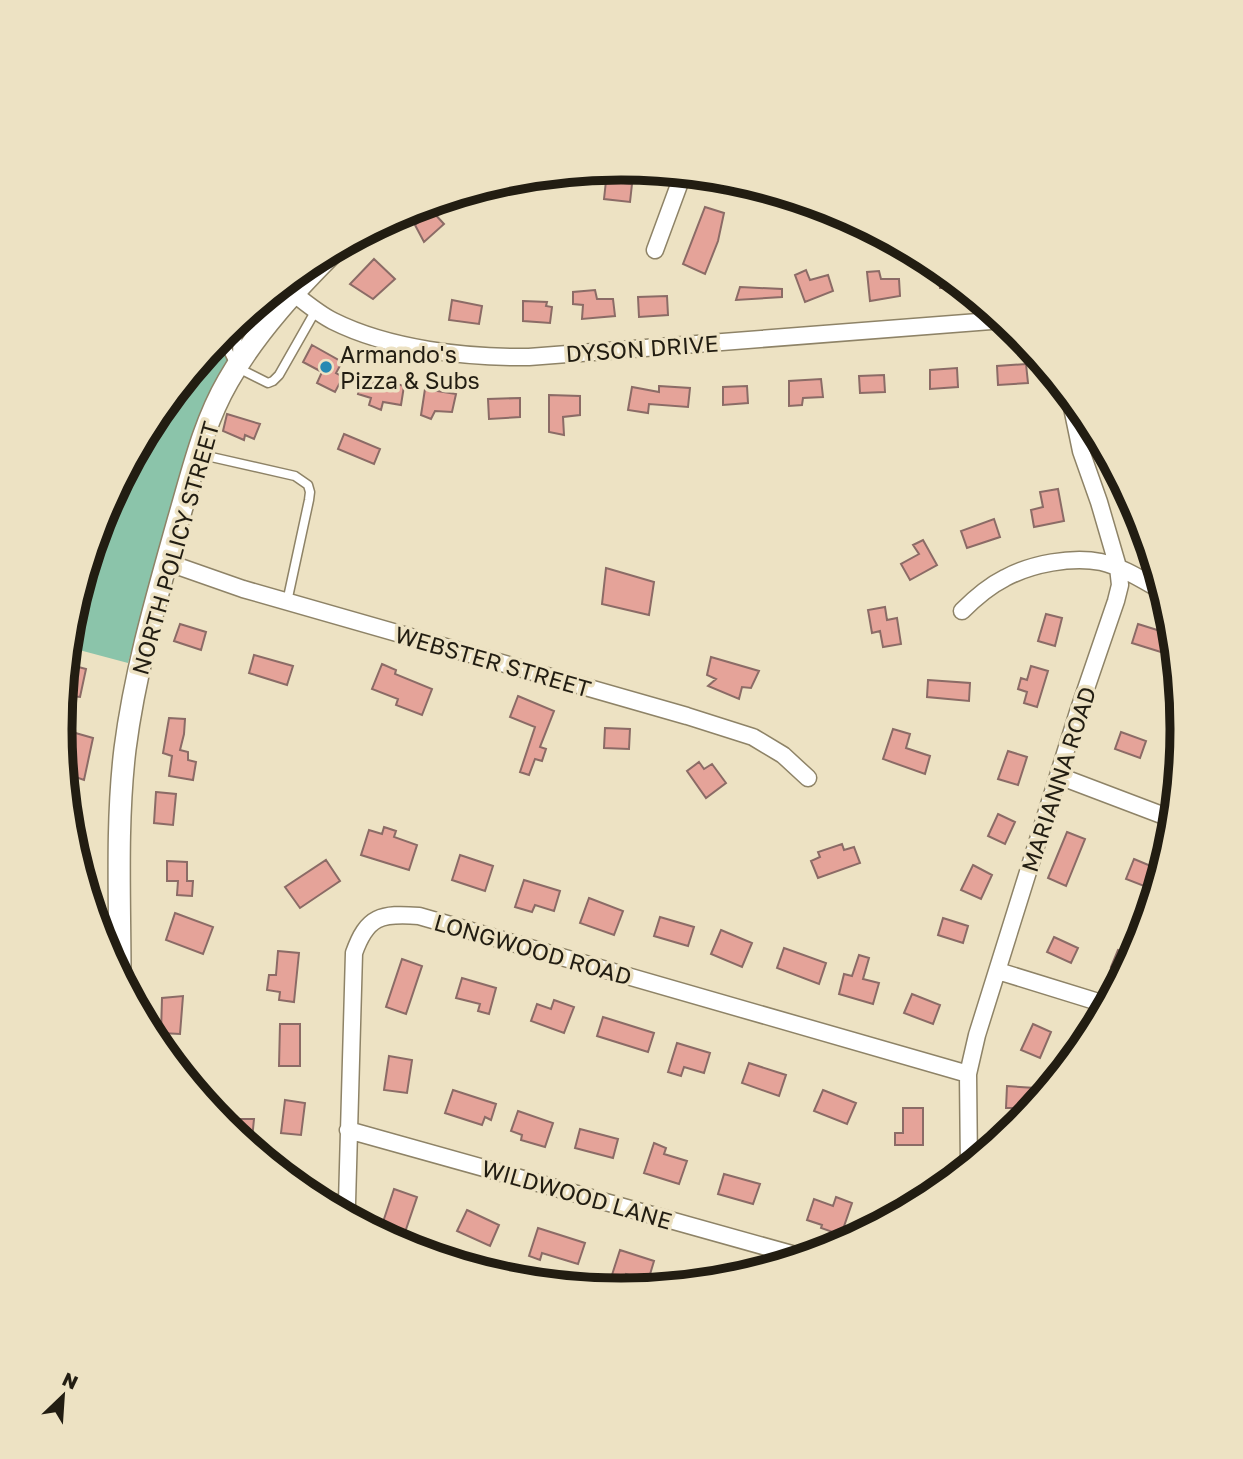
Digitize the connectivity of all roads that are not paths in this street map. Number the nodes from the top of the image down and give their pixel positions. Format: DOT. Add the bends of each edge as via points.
graph roads {
  1 [pos="680,183"];
  2 [pos="655,250"];
  3 [pos="308,278"];
  4 [pos="293,293"];
  5 [pos="316,310"];
  6 [pos="989,321"];
  7 [pos="237,337"];
  8 [pos="227,348"];
  9 [pos="236,367"];
  10 [pos="1074,417"];
  11 [pos="198,454"];
  12 [pos="166,562"];
  13 [pos="1118,567"];
  14 [pos="1153,586"];
  15 [pos="287,602"];
  16 [pos="962,611"];
  17 [pos="1059,776"];
  18 [pos="808,778"];
  19 [pos="1164,816"];
  20 [pos="117,946"];
  21 [pos="998,971"];
  22 [pos="1099,1002"];
  23 [pos="968,1074"];
  24 [pos="348,1130"];
  25 [pos="969,1155"];
  26 [pos="347,1206"];
  27 [pos="788,1253"];
  1 -- 2 [label="street"];
  3 -- 4 [label="street, NORTH POLICY STREET"];
  4 -- 5 [label="street, DYSON DRIVE"];
  4 -- 9 [label="street, NORTH POLICY STREET"];
  5 -- 6 [label="street, DYSON DRIVE" via="379,338 456,354 505,357"];
  5 -- 9 [label="lane" via="273,381 268,383"];
  7 -- 9 [label="lane"];
  8 -- 9 [label="lane"];
  9 -- 11 [label="street, NORTH POLICY STREET" via="216,404"];
  10 -- 13 [label="street, MARIANNA ROAD"];
  11 -- 12 [label="street, NORTH POLICY STREET"];
  11 -- 15 [label="lane" via="295,477 308,485 309,500"];
  12 -- 15 [label="street, WEBSTER STREET"];
  12 -- 20 [label="street, NORTH POLICY STREET" via="125,752"];
  13 -- 14 [label="street"];
  13 -- 16 [label="street" via="1082,559 1045,564 1004,578"];
  13 -- 17 [label="street, MARIANNA ROAD" via="1116,601"];
  15 -- 18 [label="street, WEBSTER STREET" via="753,737"];
  17 -- 19 [label="street"];
  17 -- 21 [label="street, MARIANNA ROAD"];
  21 -- 22 [label="street"];
  21 -- 23 [label="street, MARIANNA ROAD"];
  23 -- 24 [label="street, LONGWOOD ROAD" via="419,916 385,915 370,924 354,953"];
  23 -- 25 [label="street, MARIANNA ROAD"];
  24 -- 26 [label="street, LONGWOOD ROAD"];
  24 -- 27 [label="street, WILDWOOD LANE"];
}
